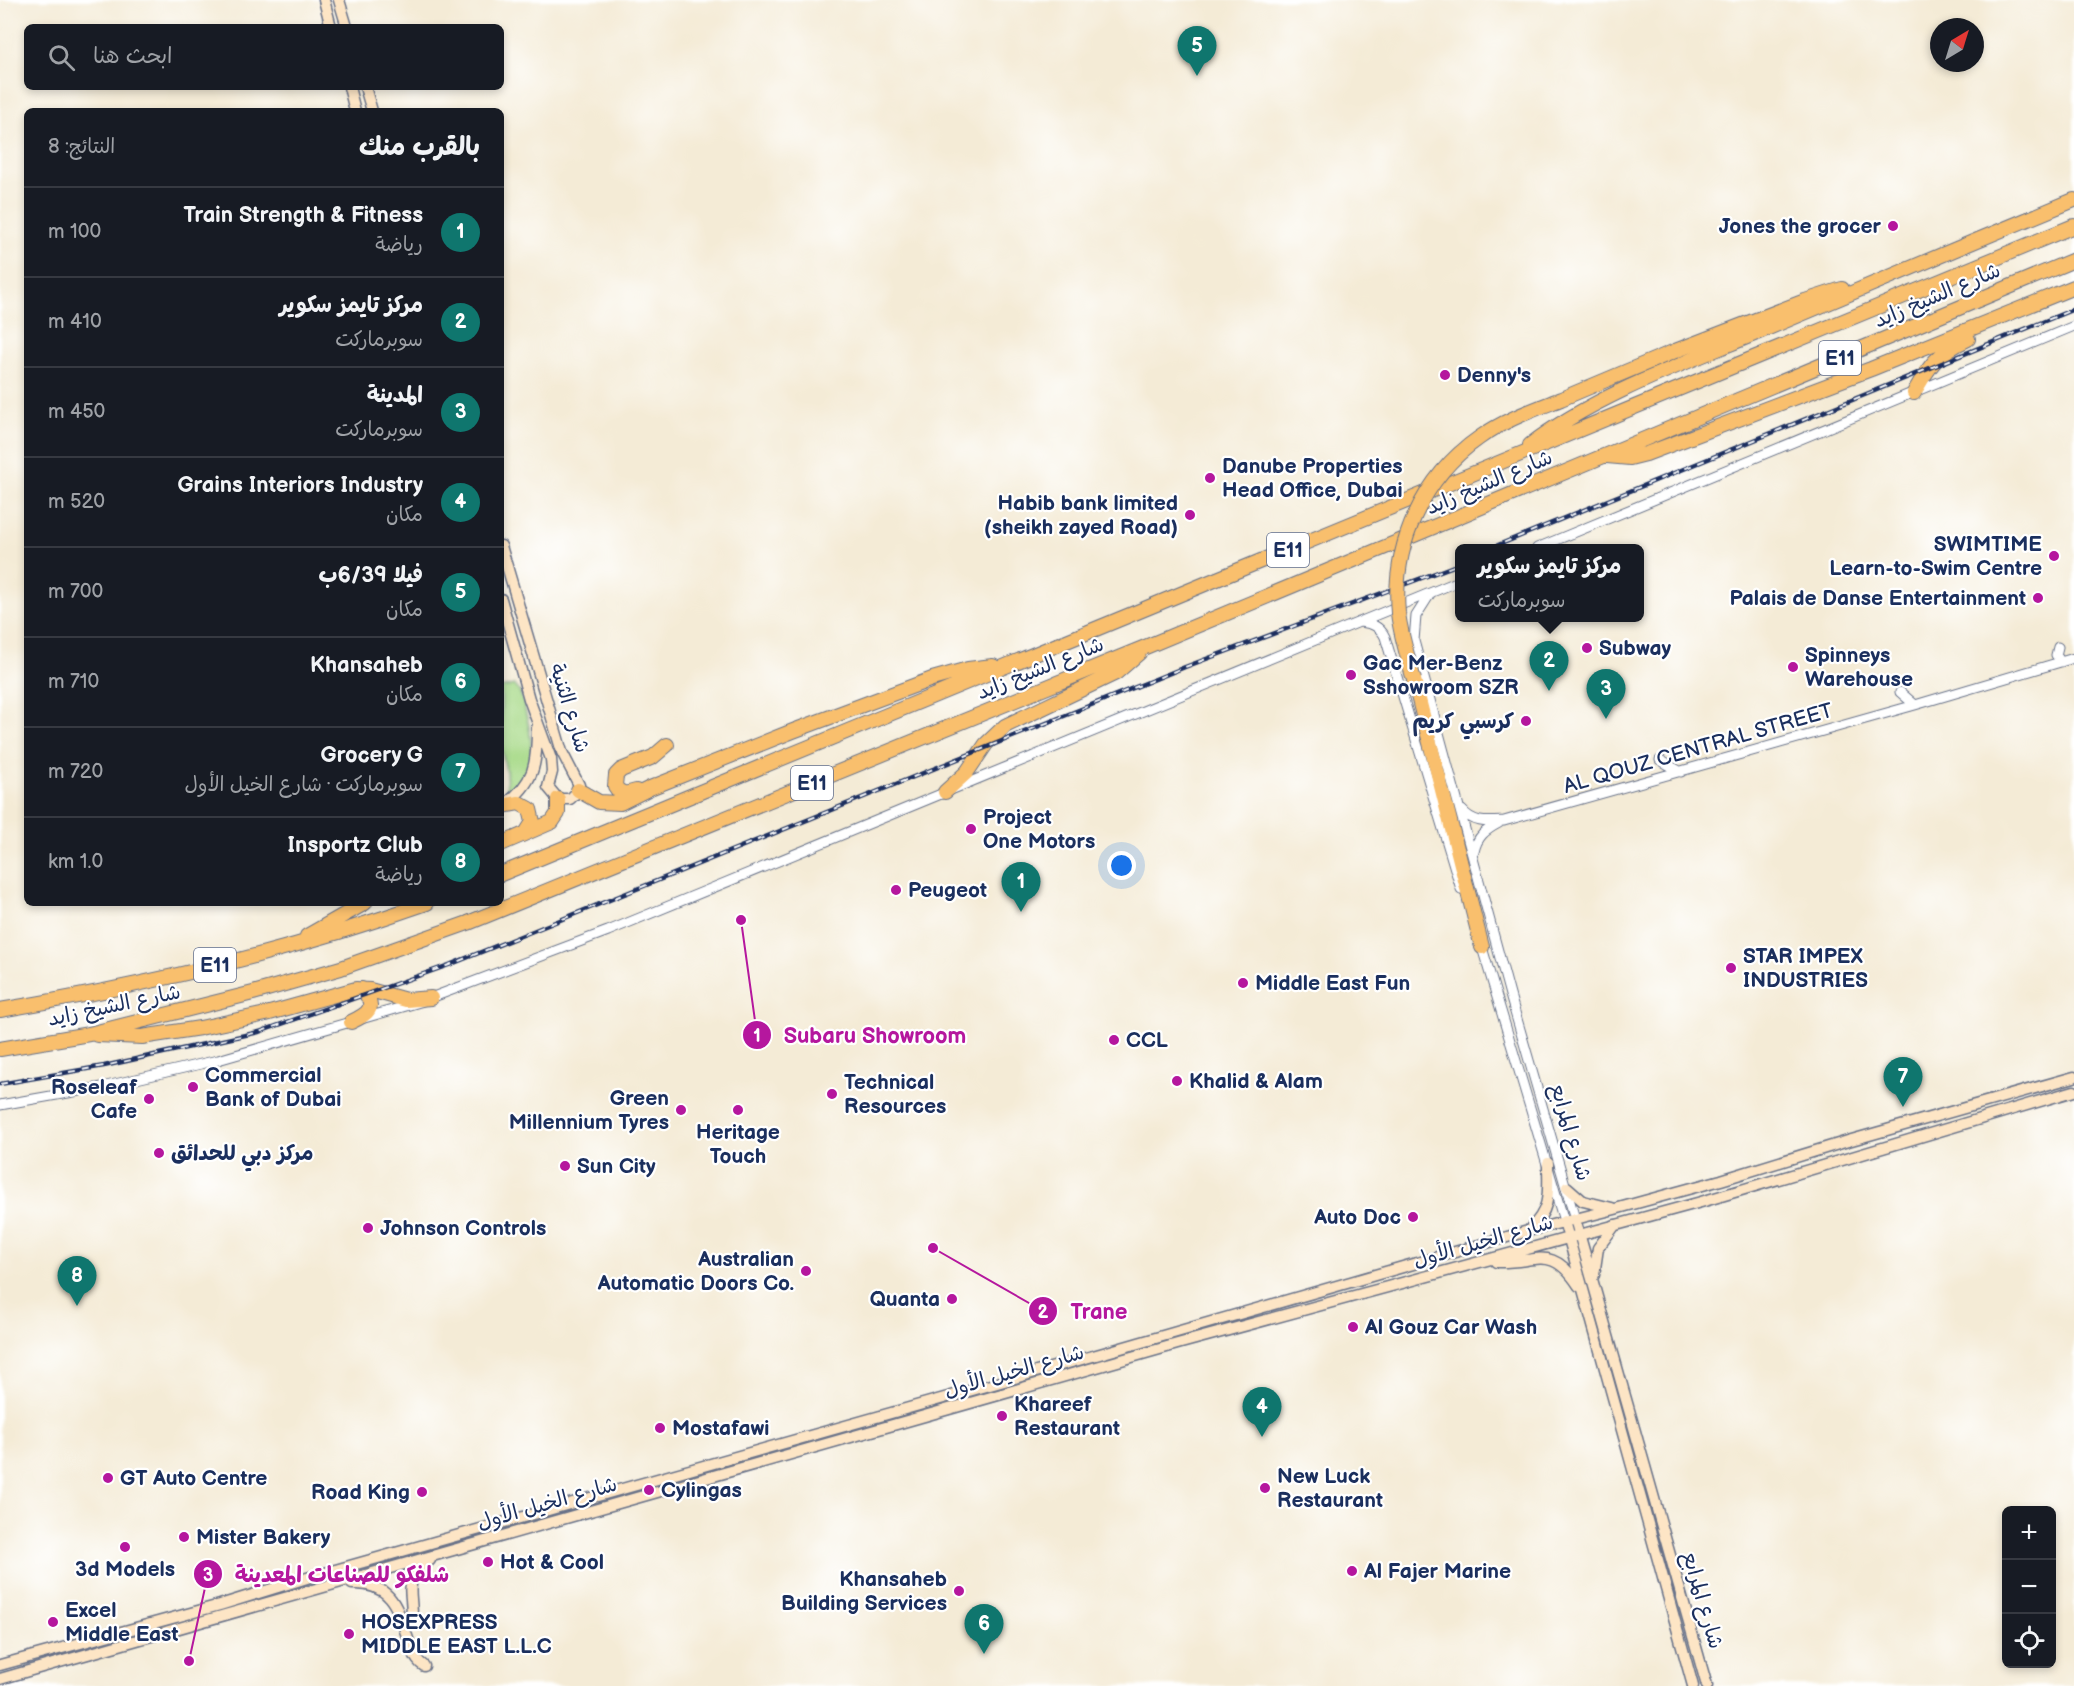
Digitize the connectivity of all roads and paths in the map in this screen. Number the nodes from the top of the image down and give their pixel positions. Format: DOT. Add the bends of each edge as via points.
graph roads {
  1 [pos="324,0"];
  2 [pos="330,0"];
  3 [pos="340,5"];
  4 [pos="330,24"];
  5 [pos="346,24"];
  6 [pos="350,90"];
  7 [pos="365,90"];
  8 [pos="354,108"];
  9 [pos="371,108"];
  10 [pos="2074,200"];
  11 [pos="2074,226"];
  12 [pos="2074,260"];
  13 [pos="1879,280"];
  14 [pos="2074,287"];
  15 [pos="2045,298"];
  16 [pos="2074,326"];
  17 [pos="1914,393"];
  18 [pos="1515,456"];
  19 [pos="1605,456"];
  20 [pos="1549,544"];
  21 [pos="504,556"];
  22 [pos="1455,583"];
  23 [pos="1432,592"];
  24 [pos="504,609"];
  25 [pos="1357,622"];
  26 [pos="1386,641"];
  27 [pos="1414,641"];
  28 [pos="2058,647"];
  29 [pos="1143,648"];
  30 [pos="2074,658"];
  31 [pos="2061,662"];
  32 [pos="1005,666"];
  33 [pos="1900,692"];
  34 [pos="1915,705"];
  35 [pos="537,722"];
  36 [pos="667,745"];
  37 [pos="1660,760"];
  38 [pos="1681,772"];
  39 [pos="650,788"];
  40 [pos="578,790"];
  41 [pos="945,792"];
  42 [pos="558,799"];
  43 [pos="504,804"];
  44 [pos="504,806"];
  45 [pos="1462,810"];
  46 [pos="1504,821"];
  47 [pos="526,833"];
  48 [pos="504,843"];
  49 [pos="1474,858"];
  50 [pos="504,873"];
  51 [pos="359,906"];
  52 [pos="417,906"];
  53 [pos="298,943"];
  54 [pos="1482,947"];
  55 [pos="362,989"];
  56 [pos="431,998"];
  57 [pos="0,1010"];
  58 [pos="351,1022"];
  59 [pos="89,1034"];
  60 [pos="0,1049"];
  61 [pos="2074,1077"];
  62 [pos="2074,1090"];
  63 [pos="0,1105"];
  64 [pos="1548,1163"];
  65 [pos="1567,1187"];
  66 [pos="1616,1209"];
  67 [pos="1575,1219"];
  68 [pos="1564,1221"];
  69 [pos="1615,1225"];
  70 [pos="1527,1231"];
  71 [pos="1574,1236"];
  72 [pos="1487,1260"];
  73 [pos="1593,1282"];
  74 [pos="1585,1294"];
  75 [pos="434,1556"];
  76 [pos="334,1585"];
  77 [pos="412,1621"];
  78 [pos="0,1665"];
  79 [pos="424,1666"];
  80 [pos="0,1679"];
  81 [pos="1694,1686"];
  82 [pos="1707,1686"];
  1 -- 4 [label="main road"];
  2 -- 3 [label="main road" via="335,14 338,15"];
  3 -- 5 [label="main road"];
  6 -- 8 [label="main road"];
  7 -- 9 [label="main road"];
  10 -- 13 [label="highway"];
  11 -- 18 [label="highway, شارع الشيخ زايد / E11"];
  12 -- 19 [label="highway, شارع الشيخ زايد / E11"];
  13 -- 18 [label="highway" via="1610,398 1558,425"];
  13 -- 54 [label="highway, bridge" via="1805,301 1497,426 1467,447 1438,477 1422,501 1405,541 1399,569 1398,612"];
  14 -- 15 [label="highway"];
  15 -- 17 [label="highway" via="1943,352 1928,368"];
  15 -- 19 [label="highway" via="1646,454"];
  16 -- 17 [label="street"];
  17 -- 20 [label="street"];
  18 -- 32 [label="highway, شارع الشيخ زايد / E11"];
  19 -- 29 [label="highway, شارع الشيخ زايد / E11"];
  21 -- 40 [label="main road, شارع الثنية" via="562,752 577,779"];
  22 -- 23 [label="street"];
  23 -- 25 [label="street"];
  23 -- 27 [label="street, شارع المرابع" via="1416,616"];
  24 -- 35 [label="main road, شارع الثنية"];
  25 -- 26 [label="street" via="1377,626"];
  25 -- 41 [label="street"];
  26 -- 27 [label="street" via="1392,633 1401,631"];
  26 -- 54 [label="street, شارع المرابع"];
  27 -- 45 [label="street, شارع المرابع"];
  28 -- 31 [label="street" via="2056,655"];
  29 -- 41 [label="highway" via="1116,673 1005,726"];
  29 -- 59 [label="highway, شارع الشيخ زايد / E11" via="427,939 281,986"];
  30 -- 31 [label="street, AL QOUZ CENTRAL STREET"];
  31 -- 34 [label="street, AL QOUZ CENTRAL STREET"];
  32 -- 39 [label="highway" via="944,675"];
  32 -- 50 [label="highway, شارع الشيخ زايد / E11"];
  33 -- 34 [label="street"];
  34 -- 38 [label="street, AL QOUZ CENTRAL STREET"];
  35 -- 42 [label="main road, شارع الثنية" via="552,765 548,788"];
  35 -- 43 [label="main road" via="534,769 521,790"];
  36 -- 39 [label="highway" via="653,758 621,770 615,778 617,789 623,793"];
  37 -- 38 [label="street"];
  38 -- 46 [label="street, AL QOUZ CENTRAL STREET"];
  39 -- 40 [label="highway" via="612,804 599,802"];
  40 -- 42 [label="main road" via="570,799"];
  41 -- 56 [label="street" via="608,931"];
  42 -- 47 [label="highway" via="559,810 554,819"];
  44 -- 47 [label="highway" via="519,803 530,809 533,822"];
  45 -- 46 [label="street, AL QOUZ CENTRAL STREET" via="1478,821"];
  45 -- 49 [label="street, شارع المرابع"];
  46 -- 49 [label="street, AL QOUZ CENTRAL STREET" via="1481,834"];
  47 -- 48 [label="highway"];
  49 -- 65 [label="street, شارع المرابع"];
  51 -- 53 [label="highway"];
  52 -- 53 [label="highway, شارع الشيخ زايد / E11"];
  53 -- 57 [label="highway, شارع الشيخ زايد / E11" via="139,984"];
  54 -- 64 [label="street, شارع المرابع"];
  55 -- 56 [label="highway" via="401,1000"];
  55 -- 58 [label="highway" via="370,1008"];
  55 -- 59 [label="highway" via="201,1028 129,1038"];
  56 -- 58 [label="street"];
  58 -- 63 [label="street" via="113,1085"];
  59 -- 60 [label="highway, شارع الشيخ زايد / E11"];
  61 -- 66 [label="main road, شارع الخيل الأول"];
  62 -- 69 [label="main road, شارع الخيل الأول"];
  64 -- 68 [label="street, شارع المرابع"];
  64 -- 70 [label="main road" via="1547,1206"];
  65 -- 66 [label="main road" via="1583,1201"];
  65 -- 67 [label="street, شارع المرابع"];
  66 -- 67 [label="main road, شارع الخيل الأول"];
  67 -- 68 [label="main road, شارع الخيل الأول"];
  67 -- 71 [label="main road, شارع المرابع"];
  68 -- 70 [label="main road, شارع الخيل الأول"];
  68 -- 71 [label="main road, شارع المرابع"];
  69 -- 71 [label="main road, شارع الخيل الأول"];
  69 -- 73 [label="main road" via="1598,1248"];
  70 -- 78 [label="main road, شارع الخيل الأول"];
  71 -- 72 [label="main road, شارع الخيل الأول"];
  71 -- 73 [label="main road, شارع المرابع"];
  71 -- 74 [label="main road, شارع المرابع"];
  72 -- 74 [label="main road" via="1551,1260 1569,1271"];
  72 -- 75 [label="main road, شارع الخيل الأول"];
  73 -- 82 [label="main road, شارع المرابع"];
  74 -- 81 [label="main road, شارع المرابع"];
  75 -- 76 [label="main road, شارع الخيل الأول"];
  75 -- 77 [label="main road" via="411,1581"];
  76 -- 79 [label="main road" via="368,1584 385,1592 396,1606 417,1661"];
  76 -- 80 [label="main road, شارع الخيل الأول"];
}
